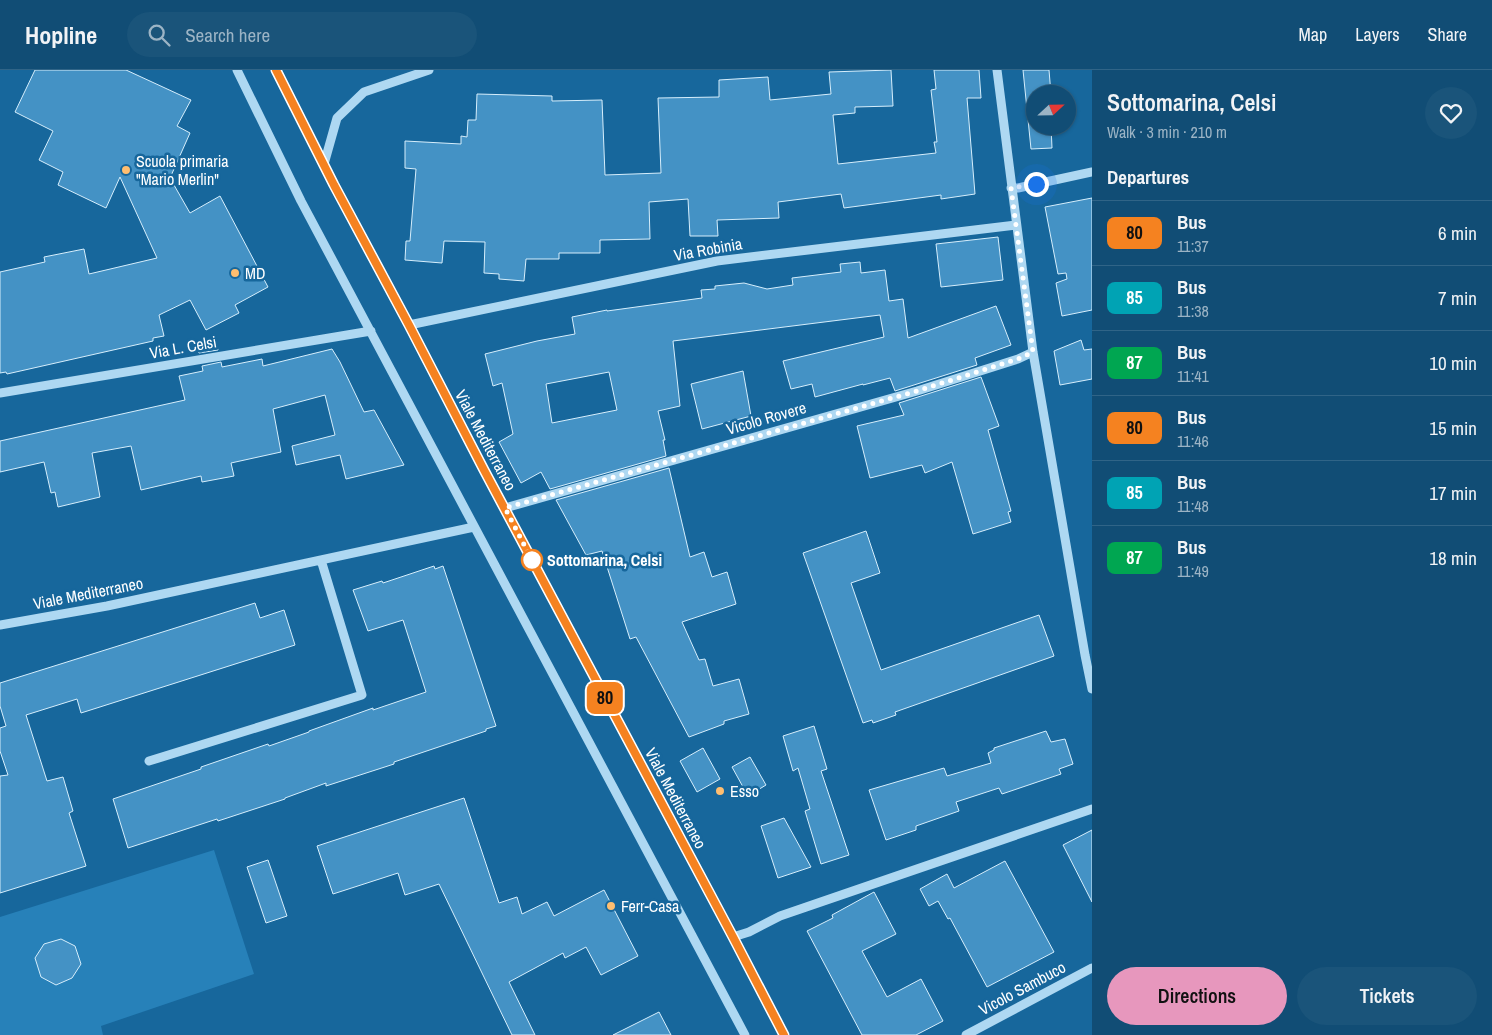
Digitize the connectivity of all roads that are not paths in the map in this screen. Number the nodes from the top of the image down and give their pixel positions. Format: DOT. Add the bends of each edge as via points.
graph roads {
  1 [pos="237,70"];
  2 [pos="276,70"];
  3 [pos="429,70"];
  4 [pos="997,70"];
  5 [pos="324,164"];
  6 [pos="1092,172"];
  7 [pos="1011,188"];
  8 [pos="1016,225"];
  9 [pos="409,325"];
  10 [pos="371,331"];
  11 [pos="1033,352"];
  12 [pos="0,394"];
  13 [pos="505,508"];
  14 [pos="474,527"];
  15 [pos="321,560"];
  16 [pos="0,625"];
  17 [pos="1092,689"];
  18 [pos="149,761"];
  19 [pos="1092,809"];
  20 [pos="733,937"];
  21 [pos="1092,968"];
  22 [pos="745,1035"];
  23 [pos="784,1035"];
  24 [pos="966,1035"];
  1 -- 10 [label="street"];
  2 -- 5 [label="street, Viale Mediterraneo"];
  3 -- 5 [label="street" via="364,92 337,118"];
  4 -- 7 [label="street"];
  5 -- 9 [label="street, Viale Mediterraneo"];
  6 -- 7 [label="street"];
  7 -- 8 [label="street"];
  8 -- 9 [label="street, Via Robinia" via="717,261"];
  8 -- 11 [label="street"];
  9 -- 13 [label="street, Viale Mediterraneo"];
  10 -- 12 [label="street, Via L. Celsi"];
  10 -- 14 [label="street"];
  11 -- 13 [label="street, Vicolo Rovere" via="917,391"];
  11 -- 17 [label="street"];
  13 -- 20 [label="street, Viale Mediterraneo"];
  14 -- 15 [label="street, Viale Mediterraneo"];
  14 -- 22 [label="street"];
  15 -- 16 [label="street, Viale Mediterraneo"];
  15 -- 18 [label="street" via="362,695"];
  19 -- 20 [label="street" via="780,916"];
  20 -- 23 [label="street, Viale Mediterraneo"];
  21 -- 24 [label="street, Vicolo Sambuco"];
}
